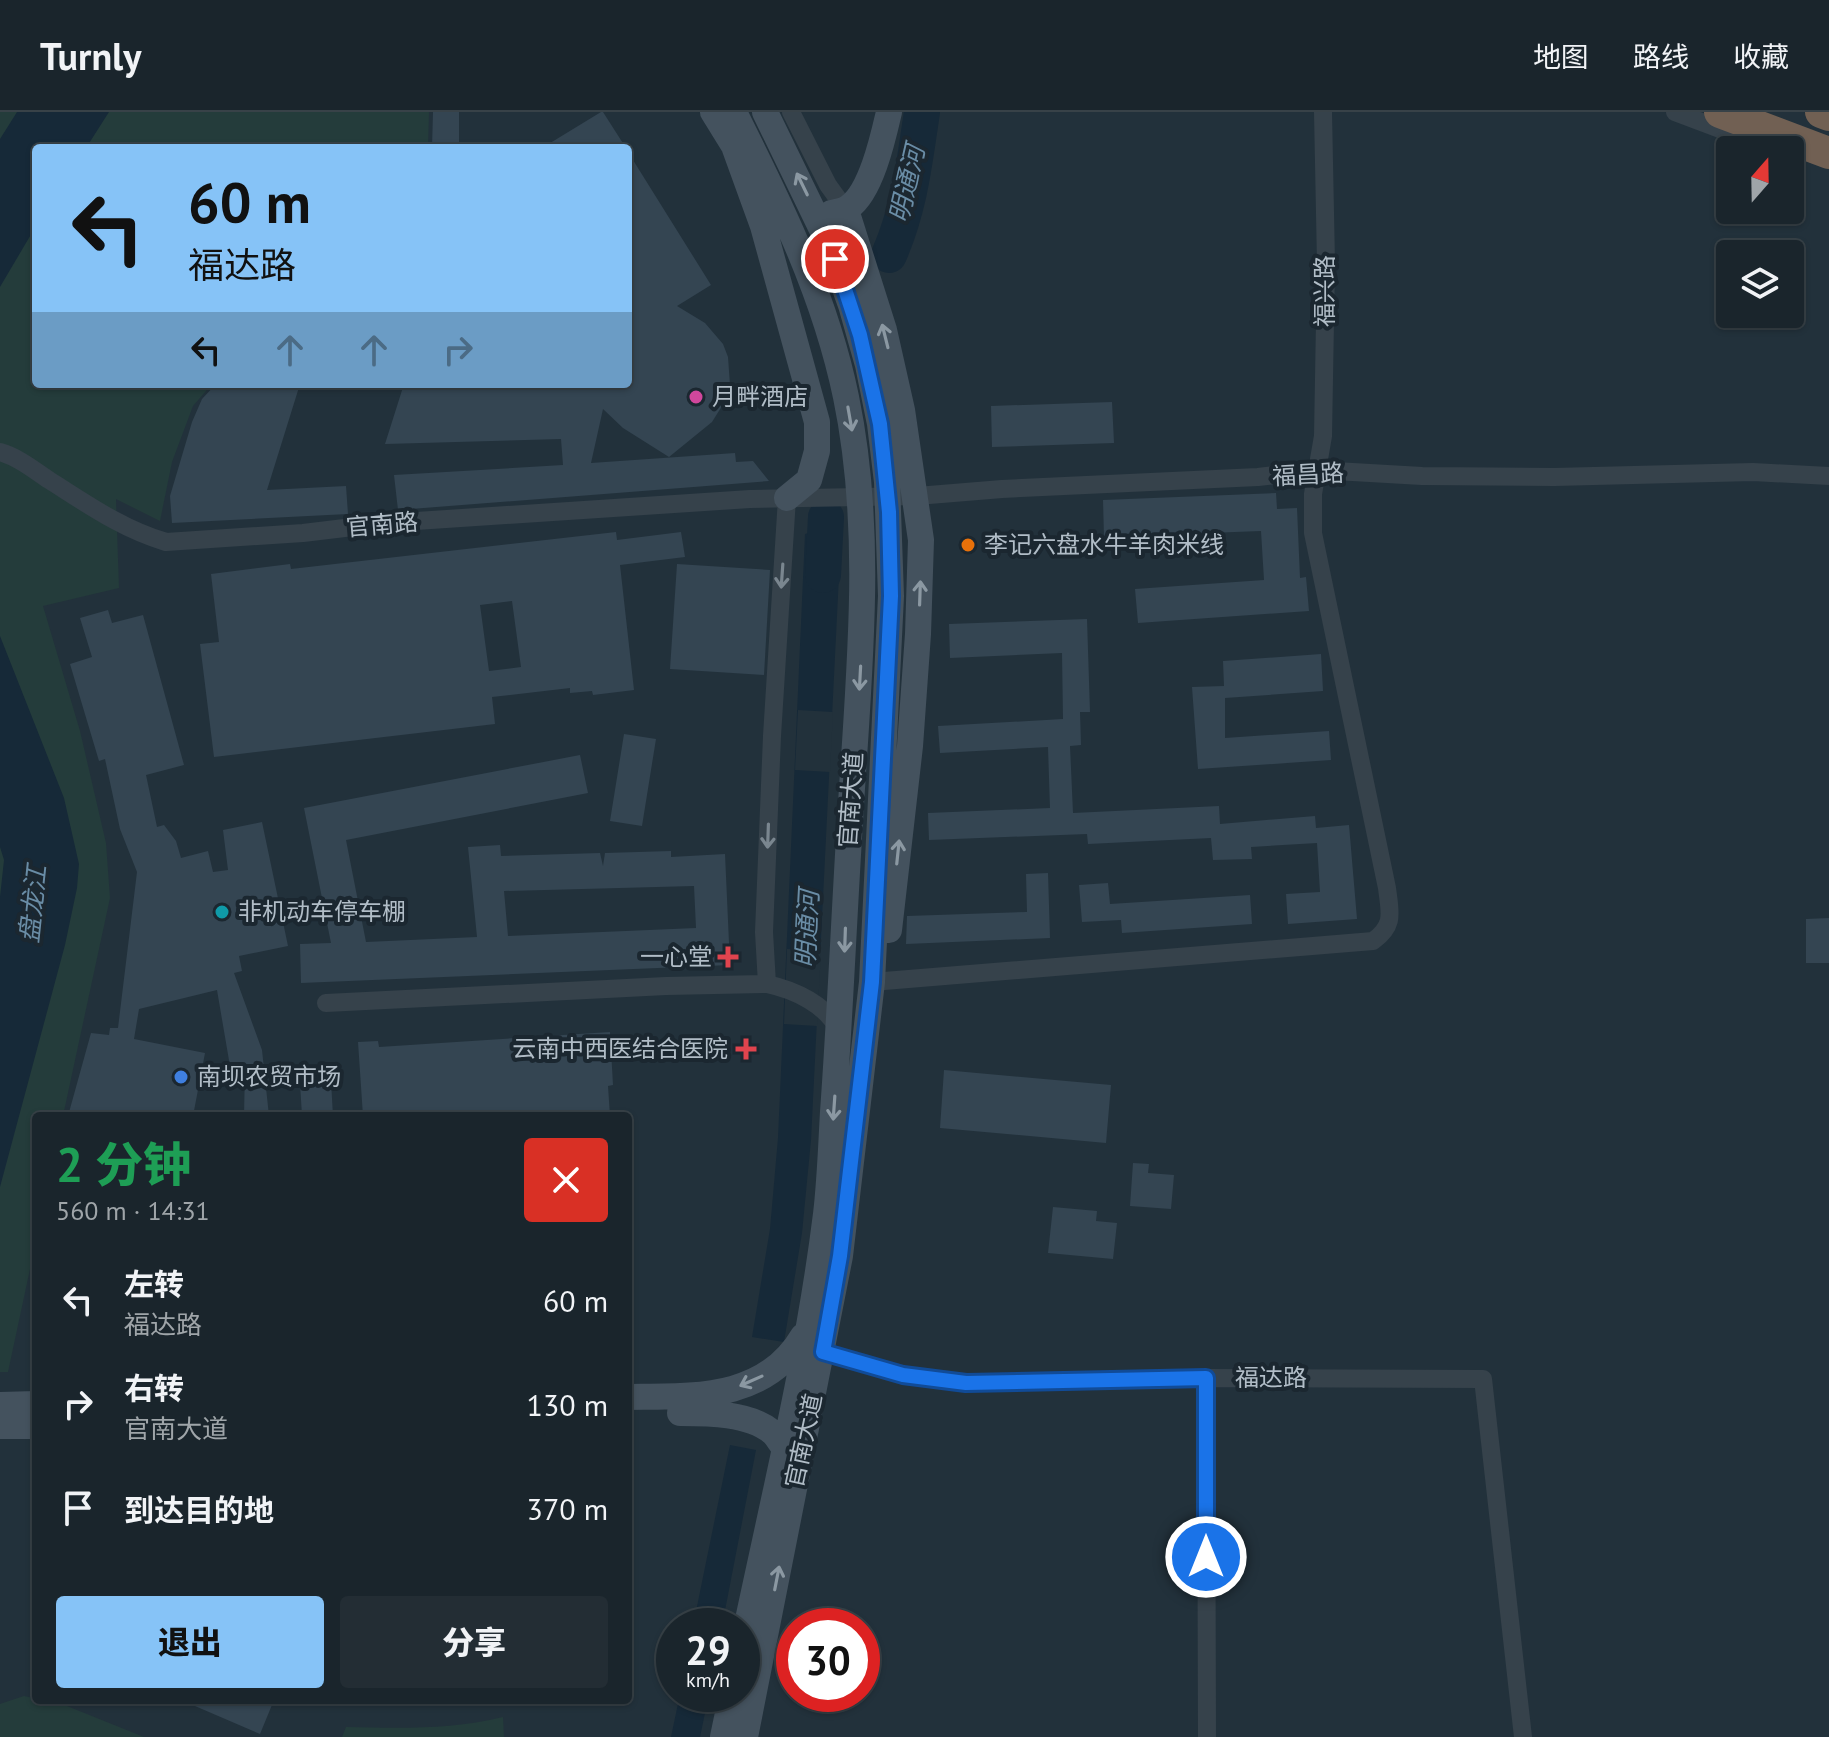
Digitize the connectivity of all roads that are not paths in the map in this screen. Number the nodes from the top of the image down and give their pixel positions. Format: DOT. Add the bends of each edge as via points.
graph roads {
  1 [pos="713,112"];
  2 [pos="734,112"];
  3 [pos="765,112"];
  4 [pos="791,112"];
  5 [pos="889,112"];
  6 [pos="1323,112"];
  7 [pos="1675,112"];
  8 [pos="1720,112"];
  9 [pos="1821,112"];
  10 [pos="1829,115"];
  11 [pos="1739,136"];
  12 [pos="1829,153"];
  13 [pos="1804,160"];
  14 [pos="1829,168"];
  15 [pos="846,210"];
  16 [pos="763,226"];
  17 [pos="0,452"];
  18 [pos="1318,470"];
  19 [pos="1829,476"];
  20 [pos="917,496"];
  21 [pos="787,498"];
  22 [pos="872,982"];
  23 [pos="774,986"];
  24 [pos="326,1003"];
  25 [pos="839,1031"];
  26 [pos="807,1330"];
  27 [pos="823,1352"];
  28 [pos="1206,1378"];
  29 [pos="632,1397"];
  30 [pos="32,1405"];
  31 [pos="632,1414"];
  32 [pos="2,1415"];
  33 [pos="32,1425"];
  34 [pos="784,1447"];
  35 [pos="750,1608"];
  36 [pos="728,1712"];
  37 [pos="723,1737"];
  38 [pos="745,1737"];
  39 [pos="1207,1737"];
  40 [pos="1523,1737"];
  1 -- 16 [label="main road" via="734,146"];
  2 -- 25 [label="main road, 官南大道, one-way" via="814,284 852,428 863,595"];
  22 -- 3 [label="main road, 官南大道, one-way" via="891,596 880,424 841,275"];
  4 -- 15 [label="street"];
  5 -- 15 [label="main road" via="867,185"];
  6 -- 18 [label="street, 福兴路" via="1326,294"];
  7 -- 11 [label="street"];
  8 -- 12 [label="highway"];
  9 -- 10 [label="highway"];
  13 -- 14 [label="street"];
  15 -- 16 [label="main road"];
  20 -- 15 [label="main road, one-way" via="884,330"];
  16 -- 21 [label="main road" via="817,422 809,480"];
  17 -- 21 [label="street, 官南路" via="114,521 166,542"];
  18 -- 19 [label="street, 福昌路" via="1422,476"];
  18 -- 20 [label="street, 福昌路"];
  18 -- 22 [label="street, 福兴路" via="1313,533 1387,888 1386,931 1373,941"];
  20 -- 21 [label="street, 福昌路"];
  22 -- 20 [label="main road, one-way" via="888,939 910,746 921,540"];
  21 -- 23 [label="street, one-way" via="764,932"];
  22 -- 27 [label="main road, 官南大道" via="840,1256"];
  23 -- 24 [label="street"];
  23 -- 25 [label="street" via="823,1009"];
  25 -- 26 [label="main road, 官南大道, one-way" via="826,1208"];
  26 -- 29 [label="main road, one-way" via="783,1362 754,1382 709,1396"];
  26 -- 34 [label="main road, 官南大道"];
  27 -- 28 [label="street, 福达路" via="903,1375 966,1383"];
  38 -- 27 [label="main road, 官南大道, one-way"];
  28 -- 39 [label="street"];
  28 -- 40 [label="street, 福达路" via="1483,1379"];
  30 -- 32 [label="main road"];
  31 -- 34 [label="main road" via="706,1413 754,1422"];
  32 -- 33 [label="main road"];
  34 -- 35 [label="main road, 官南大道"];
  36 -- 37 [label="main road"];
}
